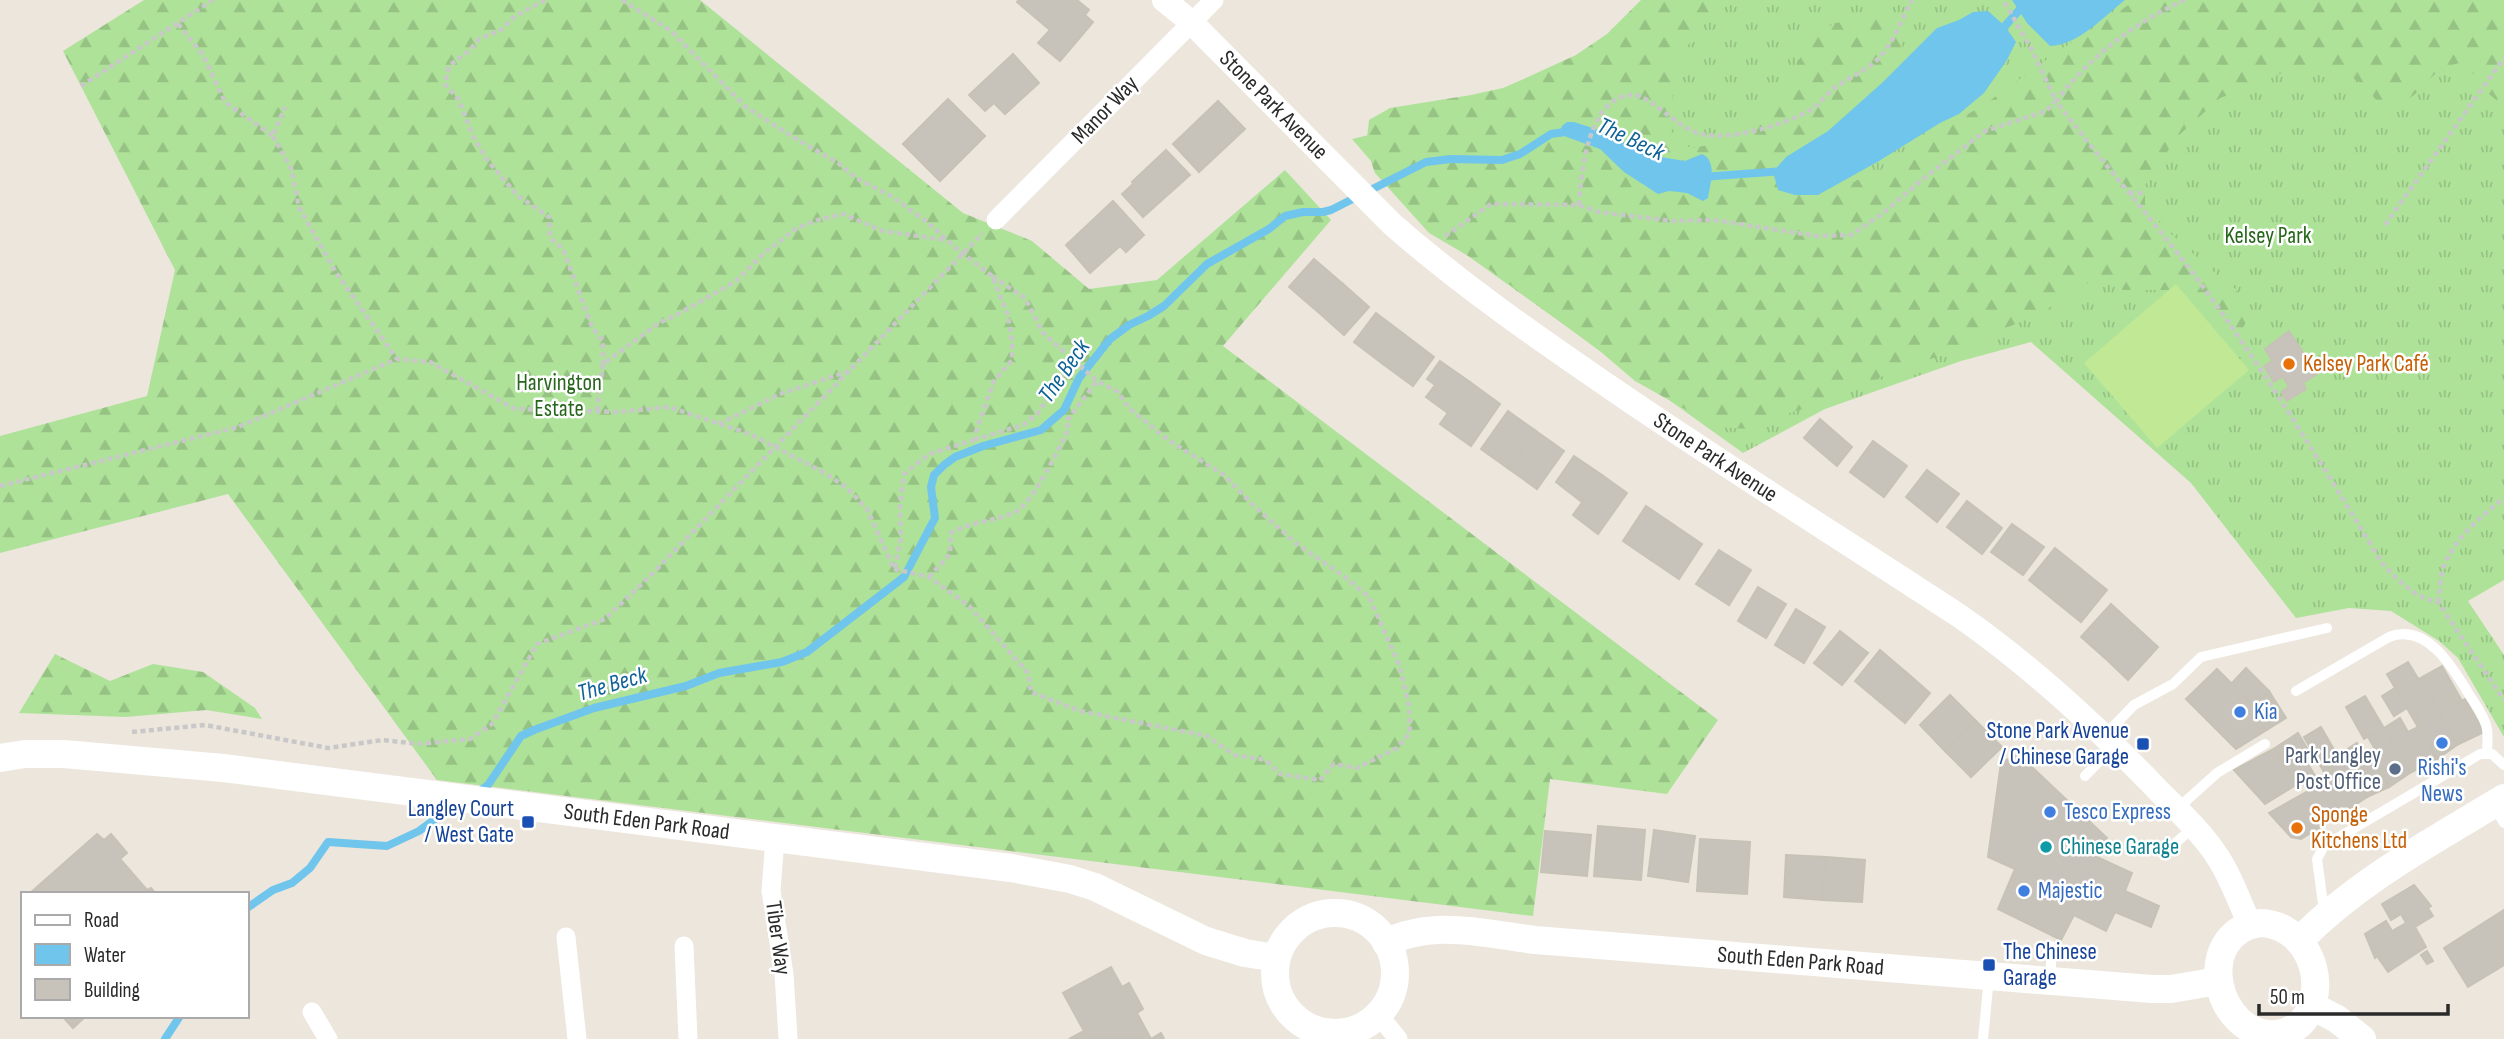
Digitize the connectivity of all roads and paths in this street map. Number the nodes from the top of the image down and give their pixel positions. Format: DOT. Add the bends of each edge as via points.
graph roads {
  1 [pos="213,0"];
  2 [pos="545,0"];
  3 [pos="622,0"];
  4 [pos="1164,0"];
  5 [pos="1214,0"];
  6 [pos="1912,0"];
  7 [pos="2003,0"];
  8 [pos="2185,0"];
  9 [pos="1191,22"];
  10 [pos="178,24"];
  11 [pos="2504,58"];
  12 [pos="81,86"];
  13 [pos="2056,102"];
  14 [pos="285,107"];
  15 [pos="273,136"];
  16 [pos="2128,193"];
  17 [pos="2146,193"];
  18 [pos="1579,205"];
  19 [pos="996,220"];
  20 [pos="2385,225"];
  21 [pos="947,240"];
  22 [pos="1425,253"];
  23 [pos="963,254"];
  24 [pos="992,276"];
  25 [pos="397,359"];
  26 [pos="1073,360"];
  27 [pos="603,364"];
  28 [pos="850,371"];
  29 [pos="1097,381"];
  30 [pos="597,411"];
  31 [pos="719,424"];
  32 [pos="977,439"];
  33 [pos="776,447"];
  34 [pos="0,486"];
  35 [pos="2504,498"];
  36 [pos="894,569"];
  37 [pos="929,577"];
  38 [pos="2438,602"];
  39 [pos="2327,628"];
  40 [pos="2296,691"];
  41 [pos="2504,700"];
  42 [pos="129,732"];
  43 [pos="2109,741"];
  44 [pos="2265,744"];
  45 [pos="2487,752"];
  46 [pos="0,758"];
  47 [pos="2504,765"];
  48 [pos="2085,776"];
  49 [pos="2176,809"];
  50 [pos="2500,809"];
  51 [pos="2193,828"];
  52 [pos="775,838"];
  53 [pos="2167,850"];
  54 [pos="2325,915"];
  55 [pos="2250,925"];
  56 [pos="566,937"];
  57 [pos="2300,940"];
  58 [pos="1386,943"];
  59 [pos="684,946"];
  60 [pos="2051,946"];
  61 [pos="1276,958"];
  62 [pos="1989,976"];
  63 [pos="2050,980"];
  64 [pos="2218,981"];
  65 [pos="2312,1006"];
  66 [pos="312,1012"];
  67 [pos="1378,1013"];
  68 [pos="1308,1034"];
  69 [pos="2269,1037"];
  70 [pos="327,1039"];
  71 [pos="577,1039"];
  72 [pos="688,1039"];
  73 [pos="788,1039"];
  74 [pos="1398,1039"];
  75 [pos="1983,1039"];
  76 [pos="2362,1039"];
  1 -- 10 [label="path"];
  2 -- 27 [label="path" via="480,39 449,66 445,84 458,99 488,161 517,195 549,217 550,237 563,249 592,327 603,341"];
  3 -- 21 [label="path" via="671,31 746,107 891,197"];
  4 -- 9 [label="street, Stone Park Avenue"];
  5 -- 9 [label="street, Manor Way"];
  6 -- 18 [label="path" via="1886,50 1874,63 1793,117 1744,133 1712,136 1683,127 1646,96 1631,94 1608,105 1598,118 1586,153"];
  7 -- 13 [label="path"];
  8 -- 13 [label="path" via="2138,23 2083,69"];
  9 -- 19 [label="street, Manor Way"];
  9 -- 22 [label="street, Stone Park Avenue"];
  10 -- 12 [label="path"];
  10 -- 15 [label="path" via="203,55 225,102"];
  11 -- 20 [label="path"];
  13 -- 16 [label="path"];
  13 -- 18 [label="path" via="2046,111 1985,131 1851,235 1817,236 1714,220 1672,221 1599,212"];
  14 -- 15 [label="path"];
  15 -- 25 [label="path" via="291,168 299,207 335,271"];
  16 -- 17 [label="path"];
  16 -- 38 [label="path" via="2239,335 2382,563 2417,596"];
  18 -- 22 [label="path" via="1491,204"];
  19 -- 23 [label="path"];
  21 -- 23 [label="path"];
  21 -- 27 [label="path" via="883,231 843,214 818,220 797,228 735,282 659,323"];
  22 -- 43 [label="street, Stone Park Avenue" via="1521,327 1990,638"];
  23 -- 24 [label="path"];
  23 -- 28 [label="path"];
  24 -- 26 [label="path" via="1025,298 1043,333"];
  24 -- 32 [label="path" via="1008,315 1012,359 994,381"];
  25 -- 30 [label="path" via="430,362 515,409"];
  25 -- 34 [label="path" via="238,427"];
  26 -- 29 [label="path"];
  26 -- 32 [label="path" via="1038,413 1023,425"];
  27 -- 30 [label="path"];
  28 -- 31 [label="path" via="780,394"];
  28 -- 33 [label="path"];
  29 -- 37 [label="path" via="1066,422 1069,428 1030,500 1015,513 967,524 951,533 950,554"];
  29 -- 37 [label="path" via="1118,391 1129,408 1168,440 1224,475 1297,544 1368,597 1399,664 1410,733 1396,748 1357,768 1334,764 1320,780 1280,774 1266,760 1234,755 1207,736 1080,711 1031,692 1028,673 969,606"];
  30 -- 31 [label="path" via="669,407"];
  31 -- 33 [label="path"];
  32 -- 36 [label="path" via="929,454 904,474 901,538"];
  33 -- 36 [label="path" via="846,487 867,509"];
  33 -- 42 [label="path" via="605,619 537,644 492,724 470,739 418,744 383,740 328,748 205,725"];
  35 -- 38 [label="path" via="2453,549 2442,572"];
  36 -- 37 [label="path"];
  38 -- 41 [label="path"];
  39 -- 43 [label="lane" via="2201,657 2173,684 2134,705"];
  40 -- 45 [label="lane" via="2389,637 2413,635 2440,652 2453,667 2486,725"];
  43 -- 48 [label="lane"];
  43 -- 49 [label="street, Stone Park Avenue"];
  44 -- 49 [label="lane" via="2217,774"];
  45 -- 47 [label="lane"];
  45 -- 54 [label="lane" via="2324,846 2317,859"];
  46 -- 52 [label="main road, South Eden Park Road" via="54,754 144,760"];
  49 -- 51 [label="street, Stone Park Avenue"];
  50 -- 54 [label="main road" via="2362,886"];
  51 -- 53 [label="lane"];
  51 -- 55 [label="street, Stone Park Avenue" via="2217,856"];
  52 -- 61 [label="main road, South Eden Park Road" via="1070,879 1206,941"];
  52 -- 73 [label="street, Tiber Way" via="771,891"];
  54 -- 57 [label="main road"];
  55 -- 57 [label="main road" via="2275,923"];
  55 -- 64 [label="main road" via="2227,942 2219,956"];
  56 -- 71 [label="street"];
  57 -- 65 [label="main road" via="2312,964"];
  58 -- 61 [label="main road" via="1374,927 1359,918 1327,914 1294,930"];
  58 -- 62 [label="main road, South Eden Park Road" via="1403,934 1438,929"];
  58 -- 67 [label="main road" via="1394,959 1394,986"];
  59 -- 72 [label="street"];
  60 -- 63 [label="lane"];
  61 -- 68 [label="main road" via="1278,992"];
  62 -- 63 [label="main road, South Eden Park Road"];
  62 -- 75 [label="lane"];
  63 -- 64 [label="main road, South Eden Park Road" via="2161,989"];
  64 -- 69 [label="main road" via="2235,1017"];
  65 -- 69 [label="main road" via="2294,1029"];
  65 -- 76 [label="main road"];
  66 -- 70 [label="street"];
  67 -- 68 [label="main road" via="1350,1031"];
  67 -- 74 [label="street"];
}
